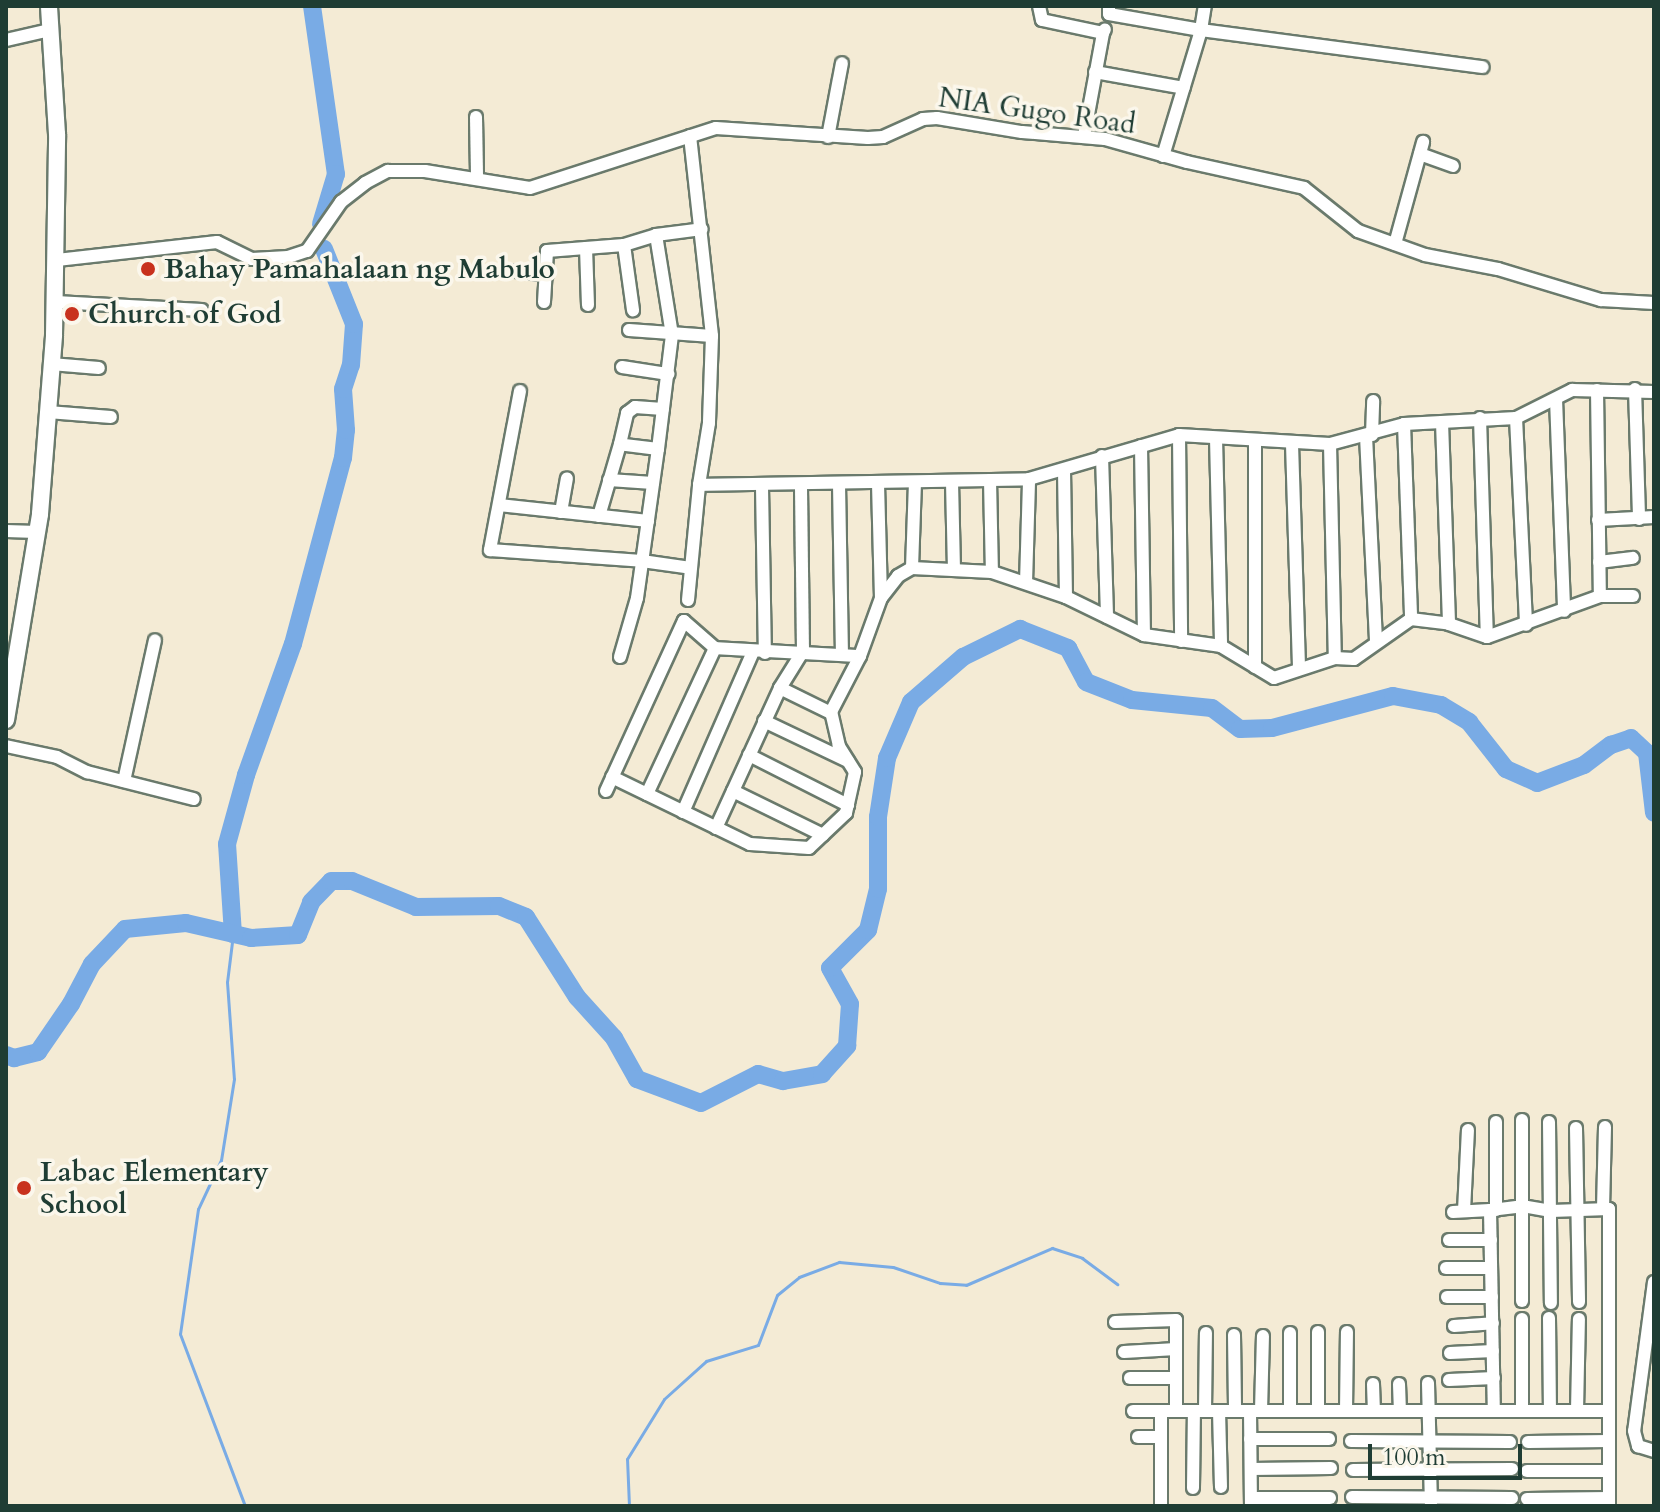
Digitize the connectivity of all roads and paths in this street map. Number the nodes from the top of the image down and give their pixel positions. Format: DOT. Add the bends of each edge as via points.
graph roads {
  1 [pos="49,6"];
  2 [pos="1039,6"];
  3 [pos="1205,6"];
  4 [pos="1109,10"];
  5 [pos="50,30"];
  6 [pos="1201,30"];
  7 [pos="1103,33"];
  8 [pos="6,40"];
  9 [pos="842,63"];
  10 [pos="1483,67"];
  11 [pos="1095,72"];
  12 [pos="1184,88"];
  13 [pos="476,117"];
  14 [pos="690,136"];
  15 [pos="1084,136"];
  16 [pos="828,137"];
  17 [pos="1163,156"];
  18 [pos="1453,166"];
  19 [pos="477,177"];
  20 [pos="702,229"];
  21 [pos="656,235"];
  22 [pos="1395,244"];
  23 [pos="624,245"];
  24 [pos="586,248"];
  25 [pos="57,260"];
  26 [pos="516,271"];
  27 [pos="547,275"];
  28 [pos="56,302"];
  29 [pos="544,302"];
  30 [pos="1654,303"];
  31 [pos="588,305"];
  32 [pos="202,310"];
  33 [pos="633,310"];
  34 [pos="629,330"];
  35 [pos="672,335"];
  36 [pos="712,336"];
  37 [pos="51,364"];
  38 [pos="622,367"];
  39 [pos="99,368"];
  40 [pos="668,374"];
  41 [pos="1635,389"];
  42 [pos="1597,390"];
  43 [pos="520,391"];
  44 [pos="1654,392"];
  45 [pos="1556,399"];
  46 [pos="1373,401"];
  47 [pos="663,409"];
  48 [pos="48,412"];
  49 [pos="111,417"];
  50 [pos="1480,418"];
  51 [pos="1516,418"];
  52 [pos="1442,422"];
  53 [pos="1404,424"];
  54 [pos="1179,435"];
  55 [pos="1369,436"];
  56 [pos="1216,438"];
  57 [pos="1255,440"];
  58 [pos="620,444"];
  59 [pos="1292,444"];
  60 [pos="1330,444"];
  61 [pos="1141,446"];
  62 [pos="658,449"];
  63 [pos="1102,456"];
  64 [pos="1064,470"];
  65 [pos="567,479"];
  66 [pos="1029,479"];
  67 [pos="609,480"];
  68 [pos="990,480"];
  69 [pos="952,482"];
  70 [pos="653,483"];
  71 [pos="878,483"];
  72 [pos="839,484"];
  73 [pos="915,484"];
  74 [pos="699,485"];
  75 [pos="801,485"];
  76 [pos="762,487"];
  77 [pos="499,505"];
  78 [pos="561,512"];
  79 [pos="599,516"];
  80 [pos="1654,517"];
  81 [pos="1639,519"];
  82 [pos="1598,520"];
  83 [pos="648,521"];
  84 [pos="6,531"];
  85 [pos="37,532"];
  86 [pos="1633,558"];
  87 [pos="642,561"];
  88 [pos="1599,562"];
  89 [pos="691,568"];
  90 [pos="912,568"];
  91 [pos="954,568"];
  92 [pos="992,572"];
  93 [pos="1026,583"];
  94 [pos="1600,596"];
  95 [pos="1633,596"];
  96 [pos="1066,597"];
  97 [pos="881,598"];
  98 [pos="688,600"];
  99 [pos="1564,611"];
  100 [pos="1107,617"];
  101 [pos="1411,619"];
  102 [pos="1449,624"];
  103 [pos="1526,625"];
  104 [pos="14,628"];
  105 [pos="1144,635"];
  106 [pos="1487,637"];
  107 [pos="155,640"];
  108 [pos="1181,641"];
  109 [pos="1376,643"];
  110 [pos="1221,646"];
  111 [pos="715,648"];
  112 [pos="803,651"];
  113 [pos="759,652"];
  114 [pos="842,653"];
  115 [pos="860,656"];
  116 [pos="620,657"];
  117 [pos="1335,658"];
  118 [pos="1255,667"];
  119 [pos="1299,668"];
  120 [pos="780,688"];
  121 [pos="831,713"];
  122 [pos="6,720"];
  123 [pos="764,721"];
  124 [pos="6,746"];
  125 [pos="749,755"];
  126 [pos="848,761"];
  127 [pos="612,777"];
  128 [pos="124,781"];
  129 [pos="606,791"];
  130 [pos="733,791"];
  131 [pos="647,794"];
  132 [pos="194,799"];
  133 [pos="848,805"];
  134 [pos="683,812"];
  135 [pos="716,828"];
  136 [pos="823,835"];
  137 [pos="1522,1120"];
  138 [pos="1496,1122"];
  139 [pos="1549,1122"];
  140 [pos="1605,1127"];
  141 [pos="1576,1128"];
  142 [pos="1468,1130"];
  143 [pos="1524,1206"];
  144 [pos="1603,1209"];
  145 [pos="1493,1210"];
  146 [pos="1579,1210"];
  147 [pos="1551,1211"];
  148 [pos="1449,1240"];
  149 [pos="1491,1240"];
  150 [pos="1446,1268"];
  151 [pos="1491,1268"];
  152 [pos="1654,1282"];
  153 [pos="1447,1297"];
  154 [pos="1492,1297"];
  155 [pos="1522,1301"];
  156 [pos="1579,1302"];
  157 [pos="1551,1303"];
  158 [pos="1549,1318"];
  159 [pos="1522,1319"];
  160 [pos="1579,1319"];
  161 [pos="1115,1322"];
  162 [pos="1493,1323"];
  163 [pos="1454,1326"];
  164 [pos="1318,1332"];
  165 [pos="1347,1332"];
  166 [pos="1206,1333"];
  167 [pos="1290,1333"];
  168 [pos="1234,1335"];
  169 [pos="1263,1336"];
  170 [pos="1176,1349"];
  171 [pos="1493,1351"];
  172 [pos="1124,1352"];
  173 [pos="1450,1353"];
  174 [pos="1130,1378"];
  175 [pos="1176,1378"];
  176 [pos="1494,1378"];
  177 [pos="1449,1380"];
  178 [pos="1428,1383"];
  179 [pos="1373,1384"];
  180 [pos="1399,1384"];
  181 [pos="1133,1411"];
  182 [pos="1161,1411"];
  183 [pos="1176,1411"];
  184 [pos="1200,1411"];
  185 [pos="1219,1411"];
  186 [pos="1235,1411"];
  187 [pos="1256,1411"];
  188 [pos="1290,1411"];
  189 [pos="1318,1411"];
  190 [pos="1346,1411"];
  191 [pos="1374,1411"];
  192 [pos="1400,1411"];
  193 [pos="1430,1411"];
  194 [pos="1494,1411"];
  195 [pos="1522,1411"];
  196 [pos="1550,1411"];
  197 [pos="1577,1411"];
  198 [pos="1609,1411"];
  199 [pos="1138,1437"];
  200 [pos="1161,1437"];
  201 [pos="1250,1439"];
  202 [pos="1329,1439"];
  203 [pos="1351,1441"];
  204 [pos="1609,1441"];
  205 [pos="1431,1442"];
  206 [pos="1510,1442"];
  207 [pos="1528,1442"];
  208 [pos="1654,1451"];
  209 [pos="1331,1468"];
  210 [pos="1251,1469"];
  211 [pos="1512,1469"];
  212 [pos="1353,1470"];
  213 [pos="1431,1471"];
  214 [pos="1527,1471"];
  215 [pos="1609,1471"];
  216 [pos="1221,1487"];
  217 [pos="1193,1488"];
  218 [pos="1352,1497"];
  219 [pos="1330,1498"];
  220 [pos="1512,1498"];
  221 [pos="1527,1499"];
  222 [pos="1251,1502"];
  223 [pos="1431,1502"];
  224 [pos="1609,1502"];
  225 [pos="1161,1506"];
  1 -- 5 [label="main road"];
  2 -- 7 [label="street" via="1042,20"];
  3 -- 6 [label="street"];
  4 -- 6 [label="street"];
  4 -- 7 [label="street"];
  5 -- 8 [label="street"];
  5 -- 25 [label="main road"];
  6 -- 10 [label="street"];
  6 -- 12 [label="street"];
  7 -- 11 [label="street"];
  9 -- 16 [label="street"];
  11 -- 12 [label="street"];
  11 -- 15 [label="street"];
  12 -- 17 [label="street"];
  13 -- 19 [label="street"];
  14 -- 16 [label="street, NIA Gugo Road" via="727,127"];
  14 -- 19 [label="street, NIA Gugo Road" via="542,186 519,187"];
  14 -- 20 [label="street"];
  15 -- 16 [label="street, NIA Gugo Road" via="937,118 883,137"];
  15 -- 17 [label="street, NIA Gugo Road"];
  17 -- 22 [label="street, NIA Gugo Road" via="1304,188 1358,231"];
  18 -- 22 [label="street" via="1422,148"];
  19 -- 25 [label="street, NIA Gugo Road" via="419,171 381,174 341,202 307,251 288,257 252,259 217,242"];
  20 -- 21 [label="street"];
  20 -- 36 [label="street"];
  21 -- 23 [label="street"];
  21 -- 35 [label="street"];
  22 -- 30 [label="street, NIA Gugo Road" via="1601,300"];
  23 -- 24 [label="street"];
  23 -- 33 [label="street"];
  24 -- 27 [label="street" via="547,251"];
  24 -- 31 [label="street"];
  25 -- 28 [label="main road"];
  26 -- 27 [label="street"];
  27 -- 29 [label="street"];
  28 -- 32 [label="street"];
  28 -- 37 [label="main road"];
  34 -- 35 [label="street"];
  35 -- 36 [label="street"];
  35 -- 40 [label="street"];
  36 -- 74 [label="street" via="709,423"];
  37 -- 39 [label="street"];
  37 -- 48 [label="main road"];
  38 -- 40 [label="street"];
  40 -- 47 [label="street"];
  41 -- 42 [label="street"];
  41 -- 44 [label="street"];
  41 -- 81 [label="street"];
  42 -- 45 [label="street" via="1572,390"];
  42 -- 82 [label="street"];
  43 -- 77 [label="street"];
  45 -- 51 [label="street"];
  45 -- 99 [label="street"];
  46 -- 55 [label="street"];
  47 -- 58 [label="street" via="635,407 627,413"];
  47 -- 62 [label="street"];
  48 -- 49 [label="street"];
  48 -- 85 [label="main road"];
  50 -- 51 [label="street"];
  50 -- 52 [label="street"];
  50 -- 106 [label="street"];
  51 -- 103 [label="street"];
  52 -- 53 [label="street"];
  52 -- 102 [label="street"];
  53 -- 55 [label="street"];
  53 -- 101 [label="street"];
  54 -- 56 [label="street"];
  54 -- 61 [label="street"];
  54 -- 108 [label="street"];
  55 -- 60 [label="street"];
  55 -- 109 [label="street"];
  56 -- 57 [label="street"];
  56 -- 110 [label="street"];
  57 -- 59 [label="street"];
  57 -- 118 [label="street"];
  58 -- 62 [label="street"];
  58 -- 67 [label="street"];
  59 -- 60 [label="street"];
  59 -- 119 [label="street"];
  60 -- 117 [label="street"];
  61 -- 63 [label="street"];
  61 -- 105 [label="street"];
  62 -- 70 [label="street"];
  63 -- 64 [label="street"];
  63 -- 100 [label="street"];
  64 -- 66 [label="street"];
  64 -- 96 [label="street"];
  65 -- 78 [label="street"];
  66 -- 68 [label="street"];
  66 -- 93 [label="street"];
  67 -- 70 [label="street"];
  67 -- 79 [label="street"];
  68 -- 69 [label="street"];
  68 -- 92 [label="street"];
  69 -- 73 [label="street"];
  69 -- 91 [label="street"];
  70 -- 83 [label="street"];
  71 -- 72 [label="street"];
  71 -- 73 [label="street"];
  71 -- 97 [label="street"];
  72 -- 75 [label="street"];
  72 -- 114 [label="street"];
  73 -- 90 [label="street"];
  74 -- 76 [label="street"];
  74 -- 89 [label="street"];
  75 -- 76 [label="street"];
  75 -- 112 [label="street"];
  76 -- 113 [label="street"];
  77 -- 78 [label="street"];
  77 -- 87 [label="street" via="490,550"];
  78 -- 79 [label="street"];
  79 -- 83 [label="street"];
  80 -- 81 [label="street"];
  81 -- 82 [label="street"];
  82 -- 88 [label="street"];
  83 -- 87 [label="street"];
  84 -- 85 [label="street"];
  85 -- 104 [label="main road"];
  86 -- 88 [label="street"];
  87 -- 89 [label="street"];
  87 -- 116 [label="street"];
  88 -- 94 [label="street"];
  89 -- 98 [label="street"];
  90 -- 91 [label="street"];
  90 -- 97 [label="street"];
  91 -- 92 [label="street"];
  92 -- 93 [label="street"];
  93 -- 96 [label="street"];
  94 -- 95 [label="street"];
  94 -- 99 [label="street"];
  96 -- 100 [label="street"];
  97 -- 115 [label="street"];
  99 -- 103 [label="street"];
  100 -- 105 [label="street"];
  101 -- 102 [label="street"];
  101 -- 109 [label="street"];
  102 -- 106 [label="street"];
  103 -- 106 [label="street"];
  104 -- 122 [label="main road"];
  105 -- 108 [label="street"];
  107 -- 128 [label="street"];
  108 -- 110 [label="street"];
  109 -- 117 [label="street" via="1354,659"];
  110 -- 118 [label="street"];
  111 -- 113 [label="street"];
  111 -- 127 [label="street" via="684,621"];
  111 -- 131 [label="street"];
  112 -- 113 [label="street"];
  112 -- 114 [label="street"];
  112 -- 120 [label="street"];
  113 -- 134 [label="street"];
  114 -- 115 [label="street"];
  115 -- 121 [label="street"];
  117 -- 119 [label="street"];
  118 -- 119 [label="street" via="1274,678"];
  120 -- 121 [label="street"];
  120 -- 123 [label="street"];
  121 -- 126 [label="street"];
  123 -- 125 [label="street"];
  123 -- 126 [label="street"];
  124 -- 128 [label="street"];
  125 -- 130 [label="street"];
  125 -- 133 [label="street"];
  126 -- 133 [label="street" via="855,772"];
  127 -- 129 [label="street"];
  127 -- 131 [label="street"];
  128 -- 132 [label="street"];
  130 -- 135 [label="street"];
  130 -- 136 [label="street"];
  131 -- 134 [label="street"];
  133 -- 136 [label="street"];
  134 -- 135 [label="street"];
  135 -- 136 [label="street" via="750,844 809,848"];
  137 -- 143 [label="street"];
  138 -- 145 [label="street"];
  139 -- 147 [label="street"];
  140 -- 144 [label="street"];
  141 -- 146 [label="street"];
  142 -- 145 [label="street" via="1459,1212"];
  143 -- 145 [label="street"];
  143 -- 147 [label="street"];
  143 -- 155 [label="street"];
  144 -- 146 [label="street"];
  144 -- 198 [label="street" via="1609,1209"];
  145 -- 149 [label="street"];
  146 -- 147 [label="street"];
  146 -- 156 [label="street"];
  147 -- 157 [label="street"];
  148 -- 149 [label="street"];
  149 -- 151 [label="street"];
  150 -- 151 [label="street"];
  151 -- 154 [label="street"];
  152 -- 208 [label="street" via="1634,1431 1638,1446"];
  153 -- 154 [label="street"];
  154 -- 162 [label="street"];
  158 -- 196 [label="street"];
  159 -- 195 [label="street"];
  160 -- 197 [label="street"];
  161 -- 170 [label="street" via="1176,1320"];
  162 -- 163 [label="street"];
  162 -- 171 [label="street"];
  164 -- 189 [label="street"];
  165 -- 190 [label="street"];
  166 -- 184 [label="street"];
  167 -- 188 [label="street"];
  168 -- 186 [label="street"];
  169 -- 187 [label="street"];
  170 -- 172 [label="street"];
  170 -- 175 [label="street"];
  171 -- 173 [label="street"];
  171 -- 176 [label="street"];
  174 -- 175 [label="street"];
  175 -- 183 [label="street"];
  176 -- 177 [label="street"];
  176 -- 194 [label="street"];
  178 -- 193 [label="street"];
  179 -- 191 [label="street"];
  180 -- 192 [label="street"];
  181 -- 182 [label="street"];
  182 -- 183 [label="street"];
  182 -- 200 [label="street"];
  183 -- 184 [label="street"];
  184 -- 185 [label="street"];
  184 -- 217 [label="street"];
  185 -- 186 [label="street"];
  185 -- 216 [label="street"];
  186 -- 187 [label="street"];
  187 -- 188 [label="street"];
  187 -- 201 [label="street"];
  188 -- 189 [label="street"];
  189 -- 190 [label="street"];
  190 -- 191 [label="street"];
  191 -- 192 [label="street"];
  192 -- 193 [label="street"];
  193 -- 194 [label="street"];
  193 -- 205 [label="street"];
  194 -- 195 [label="street"];
  195 -- 196 [label="street"];
  196 -- 197 [label="street"];
  197 -- 198 [label="street"];
  198 -- 204 [label="street"];
  199 -- 200 [label="street"];
  200 -- 225 [label="street"];
  201 -- 202 [label="street"];
  201 -- 210 [label="street"];
  203 -- 205 [label="street"];
  204 -- 207 [label="street"];
  204 -- 215 [label="street"];
  205 -- 206 [label="street"];
  205 -- 213 [label="street"];
  209 -- 210 [label="street"];
  210 -- 222 [label="street"];
  211 -- 213 [label="street"];
  212 -- 213 [label="street"];
  213 -- 223 [label="street"];
  214 -- 215 [label="street"];
  215 -- 224 [label="street"];
  218 -- 223 [label="street"];
  219 -- 222 [label="street"];
  220 -- 223 [label="street"];
  221 -- 224 [label="street"];
}
